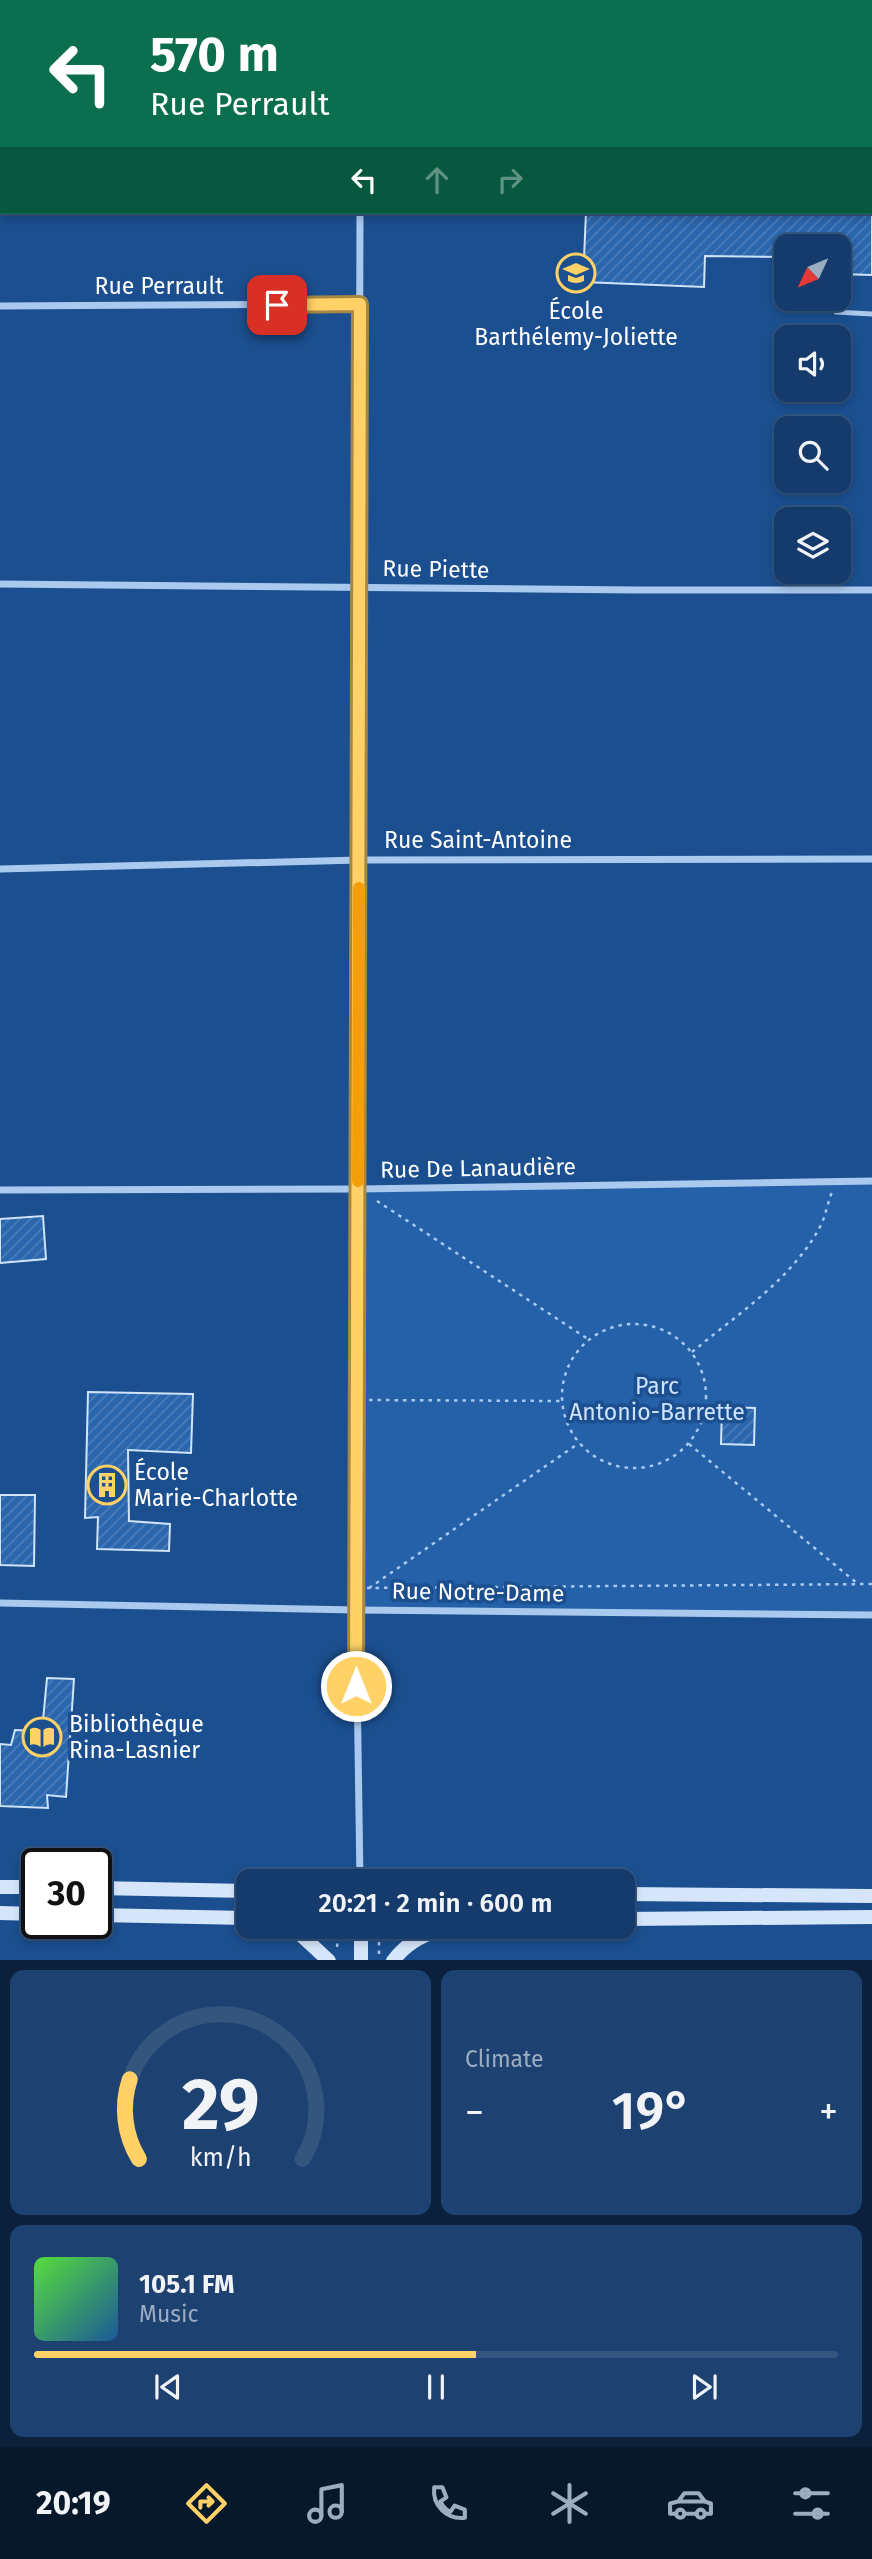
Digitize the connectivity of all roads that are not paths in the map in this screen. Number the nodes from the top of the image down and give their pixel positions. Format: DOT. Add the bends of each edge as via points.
graph roads {
  1 [pos="360,214"];
  2 [pos="360,304"];
  3 [pos="0,306"];
  4 [pos="836,312"];
  5 [pos="872,314"];
  6 [pos="0,584"];
  7 [pos="360,587"];
  8 [pos="872,590"];
  9 [pos="872,859"];
  10 [pos="359,860"];
  11 [pos="0,869"];
  12 [pos="872,1181"];
  13 [pos="358,1189"];
  14 [pos="0,1190"];
  15 [pos="0,1603"];
  16 [pos="356,1610"];
  17 [pos="872,1615"];
  18 [pos="360,1869"];
  19 [pos="0,1887"];
  20 [pos="21,1887"];
  21 [pos="112,1888"];
  22 [pos="236,1891"];
  23 [pos="635,1894"];
  24 [pos="872,1896"];
  25 [pos="0,1913"];
  26 [pos="21,1914"];
  27 [pos="112,1915"];
  28 [pos="872,1917"];
  29 [pos="236,1918"];
  30 [pos="635,1919"];
  31 [pos="305,1939"];
  32 [pos="361,1939"];
  33 [pos="416,1939"];
  34 [pos="328,1960"];
  35 [pos="361,1960"];
  36 [pos="394,1960"];
  1 -- 2 [label="street"];
  2 -- 3 [label="street, Rue Perrault"];
  2 -- 7 [label="street"];
  4 -- 5 [label="lane"];
  6 -- 7 [label="street, Rue Piette"];
  7 -- 8 [label="street, Rue Piette"];
  7 -- 10 [label="street"];
  9 -- 10 [label="street, Rue Saint-Antoine"];
  10 -- 11 [label="street, Rue Saint-Antoine"];
  10 -- 13 [label="street"];
  12 -- 13 [label="street, Rue De Lanaudière"];
  13 -- 14 [label="street, Rue De Lanaudière"];
  13 -- 16 [label="street"];
  15 -- 16 [label="street, Rue Notre-Dame"];
  16 -- 17 [label="street, Rue Notre-Dame"];
  16 -- 18 [label="street"];
  19 -- 20 [label="main road"];
  21 -- 22 [label="main road"];
  23 -- 24 [label="main road"];
  25 -- 26 [label="main road"];
  27 -- 29 [label="main road"];
  28 -- 30 [label="main road"];
  31 -- 34 [label="main road"];
  32 -- 35 [label="main road"];
  33 -- 36 [label="main road"];
}
